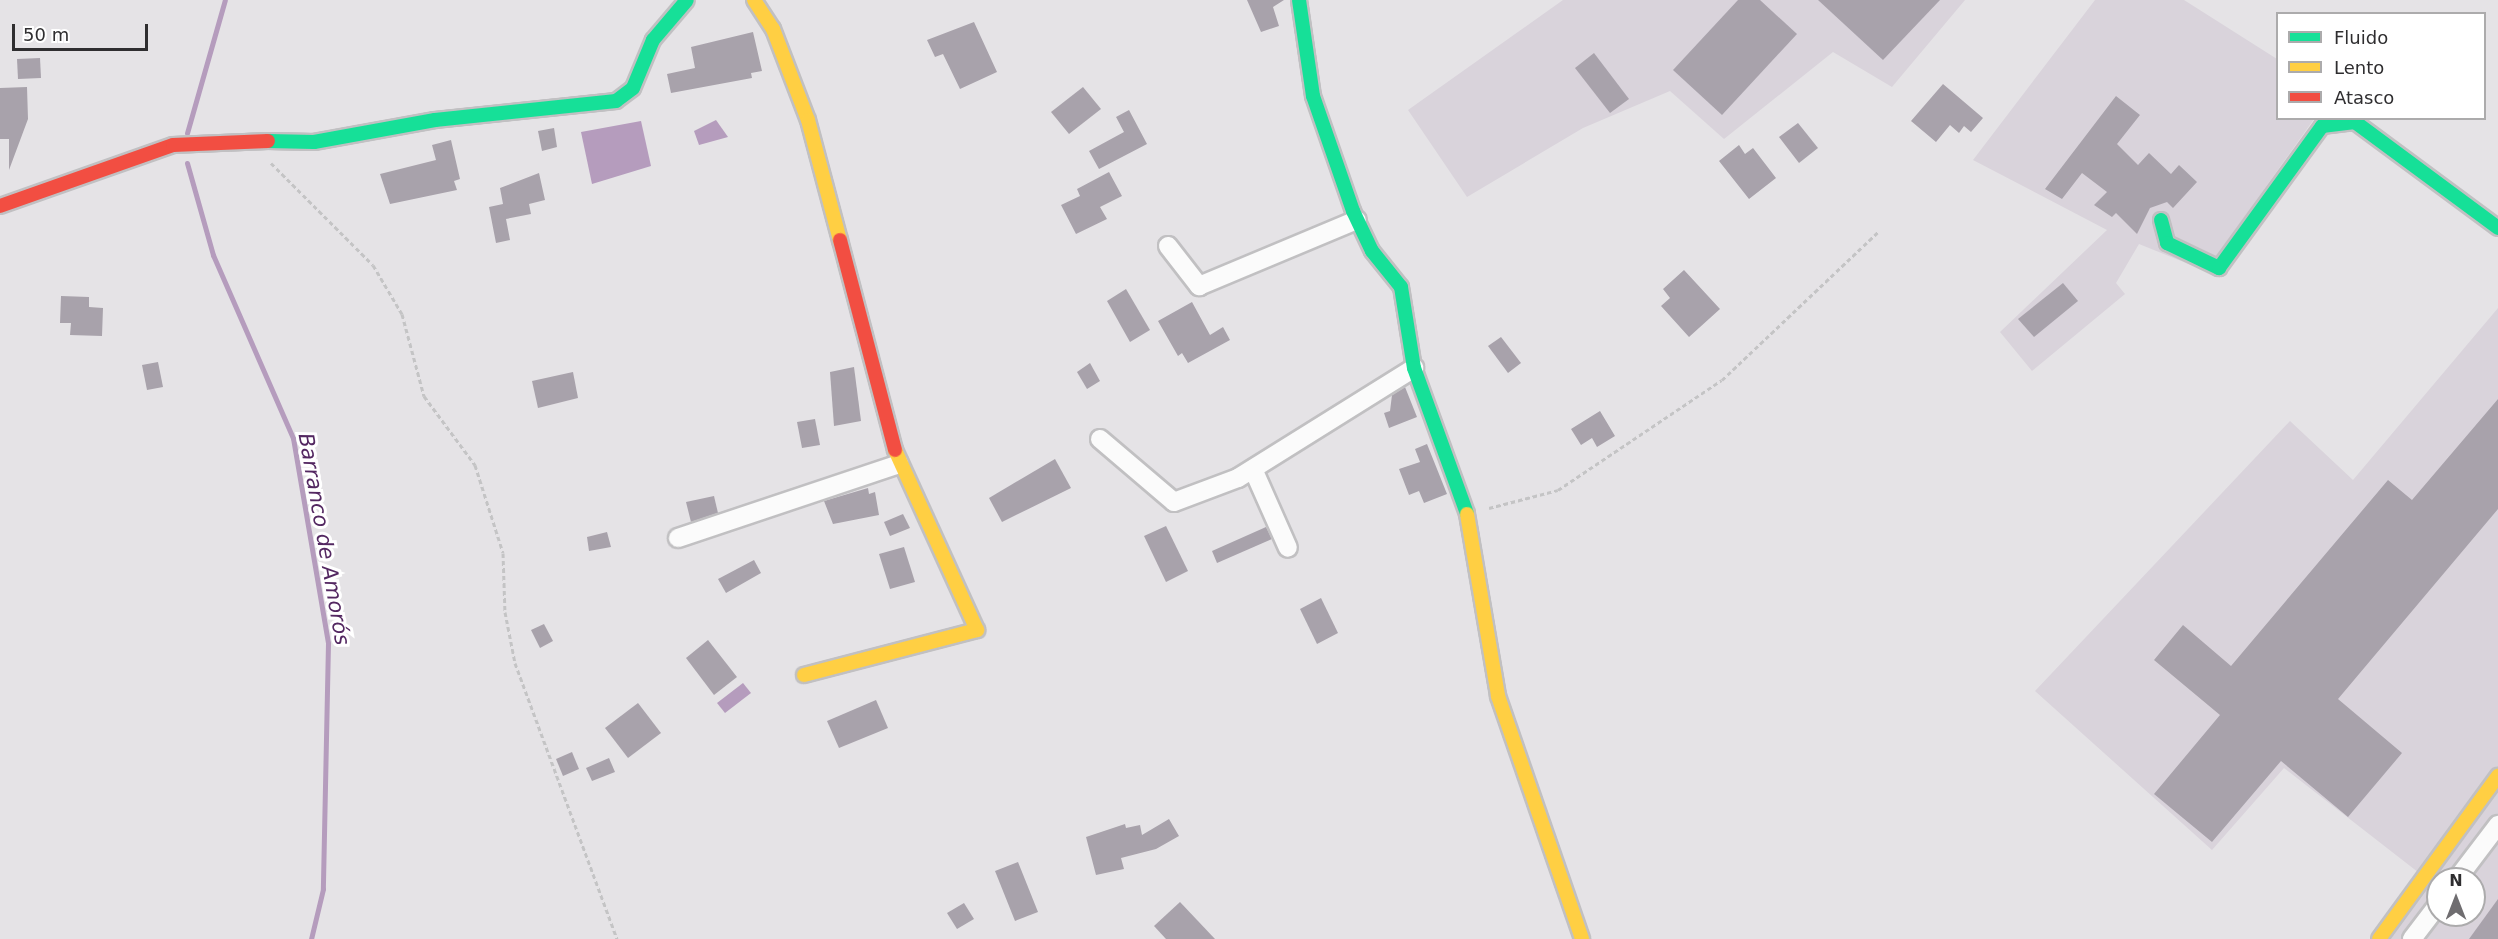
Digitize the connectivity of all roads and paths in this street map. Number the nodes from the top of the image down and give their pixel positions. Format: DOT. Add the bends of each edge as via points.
graph roads {
  1 [pos="687,0"];
  2 [pos="754,0"];
  3 [pos="1299,0"];
  4 [pos="672,8"];
  5 [pos="254,140"];
  6 [pos="0,206"];
  7 [pos="1357,220"];
  8 [pos="2161,220"];
  9 [pos="2498,228"];
  10 [pos="1879,231"];
  11 [pos="1168,246"];
  12 [pos="1414,368"];
  13 [pos="1100,439"];
  14 [pos="899,464"];
  15 [pos="1253,469"];
  16 [pos="1467,514"];
  17 [pos="678,538"];
  18 [pos="1288,548"];
  19 [pos="804,675"];
  20 [pos="2498,776"];
  21 [pos="2498,825"];
  22 [pos="2466,867"];
  23 [pos="2426,921"];
  24 [pos="616,939"];
  25 [pos="1582,939"];
  26 [pos="2379,939"];
  27 [pos="2412,939"];
  1 -- 4 [label="main road"];
  2 -- 14 [label="main road" via="773,29 808,120"];
  3 -- 7 [label="main road" via="1312,96"];
  4 -- 5 [label="main road" via="653,40 633,88 616,101 435,120 314,142"];
  5 -- 6 [label="main road" via="173,145"];
  5 -- 24 [label="path" via="282,177 373,265 402,314 424,396 475,465 503,553 505,612 515,663"];
  7 -- 11 [label="street" via="1199,286"];
  7 -- 12 [label="main road" via="1401,287"];
  8 -- 9 [label="main road" via="2167,243 2219,268 2322,126 2355,122"];
  10 -- 16 [label="path" via="1722,380 1558,490"];
  12 -- 15 [label="street"];
  12 -- 16 [label="main road"];
  13 -- 15 [label="street" via="1174,502"];
  14 -- 17 [label="street"];
  14 -- 19 [label="main road" via="977,630"];
  15 -- 18 [label="street"];
  16 -- 25 [label="main road" via="1498,696"];
  20 -- 26 [label="main road"];
  21 -- 22 [label="street"];
  23 -- 27 [label="street"];
}
